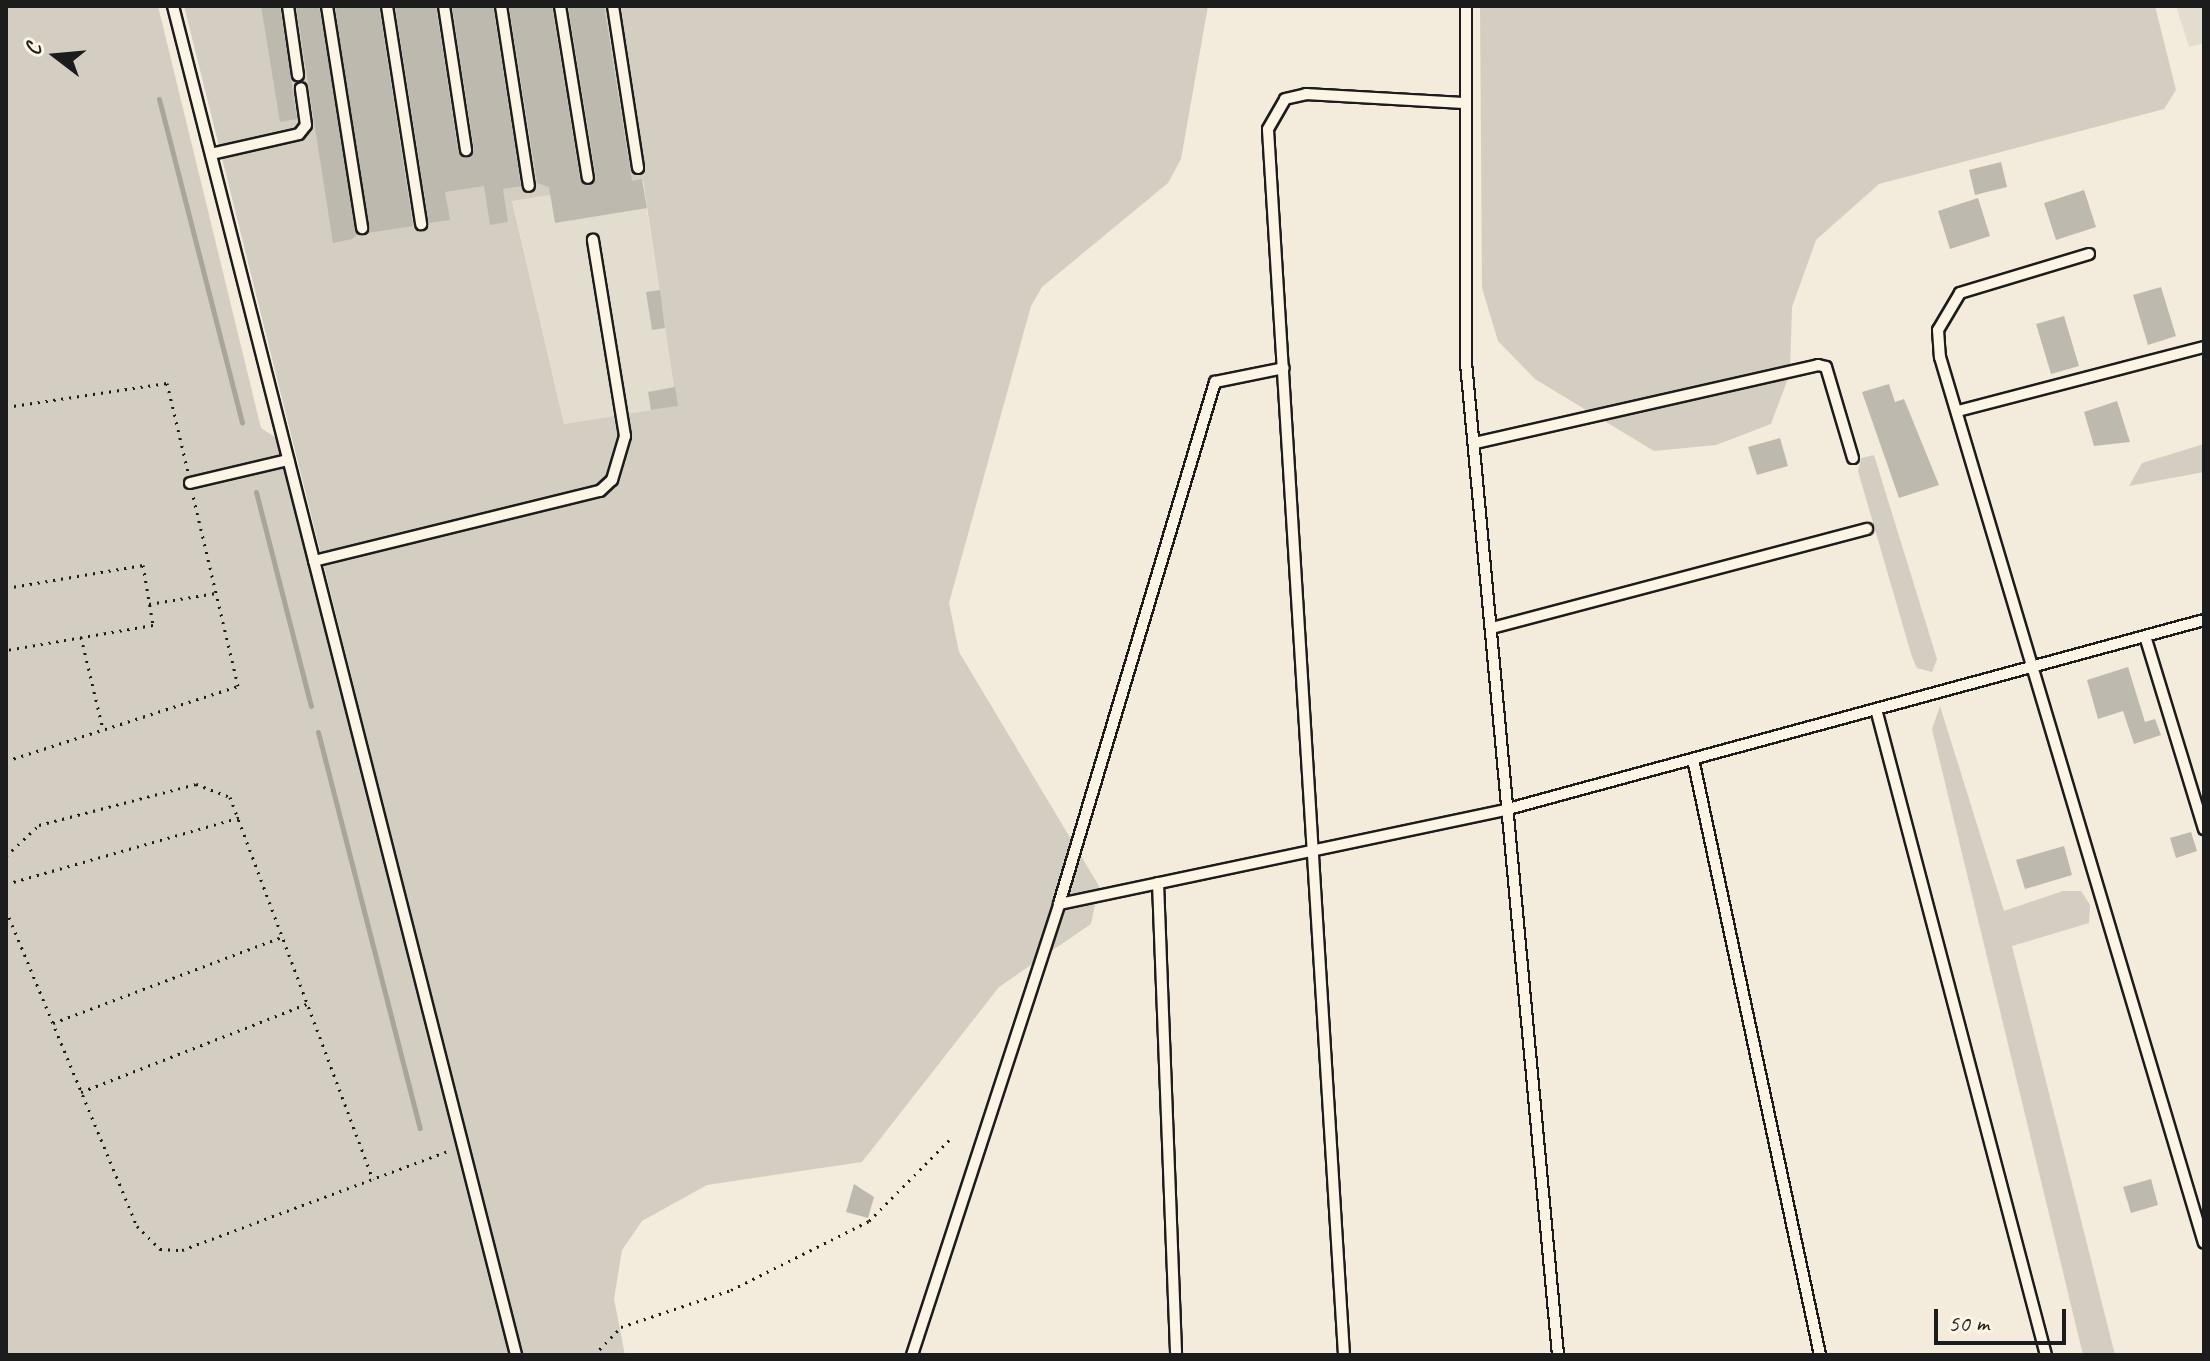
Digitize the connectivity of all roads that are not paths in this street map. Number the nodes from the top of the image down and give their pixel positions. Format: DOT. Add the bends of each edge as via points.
graph roads {
  1 [pos="173,6"];
  2 [pos="288,6"];
  3 [pos="327,6"];
  4 [pos="387,6"];
  5 [pos="444,6"];
  6 [pos="501,6"];
  7 [pos="560,6"];
  8 [pos="613,6"];
  9 [pos="1466,6"];
  10 [pos="298,75"];
  11 [pos="301,88"];
  12 [pos="1463,103"];
  13 [pos="466,150"];
  14 [pos="211,154"];
  15 [pos="638,168"];
  16 [pos="588,178"];
  17 [pos="529,186"];
  18 [pos="421,224"];
  19 [pos="362,228"];
  20 [pos="593,240"];
  21 [pos="2089,254"];
  22 [pos="2204,347"];
  23 [pos="1284,368"];
  24 [pos="1958,411"];
  25 [pos="1475,443"];
  26 [pos="1853,458"];
  27 [pos="288,460"];
  28 [pos="190,483"];
  29 [pos="1867,529"];
  30 [pos="314,561"];
  31 [pos="2204,620"];
  32 [pos="1492,628"];
  33 [pos="2145,636"];
  34 [pos="2028,668"];
  35 [pos="1876,709"];
  36 [pos="1693,759"];
  37 [pos="1508,809"];
  38 [pos="2204,829"];
  39 [pos="1313,850"];
  40 [pos="1158,883"];
  41 [pos="1059,904"];
  42 [pos="2204,1243"];
  43 [pos="516,1355"];
  44 [pos="912,1355"];
  45 [pos="1176,1355"];
  46 [pos="1344,1355"];
  47 [pos="1558,1355"];
  48 [pos="1820,1355"];
  49 [pos="2046,1355"];
  1 -- 14 [label="lane"];
  2 -- 10 [label="lane"];
  3 -- 19 [label="lane"];
  4 -- 18 [label="lane"];
  5 -- 13 [label="lane"];
  6 -- 17 [label="lane"];
  7 -- 16 [label="lane"];
  8 -- 15 [label="lane"];
  9 -- 12 [label="lane"];
  11 -- 14 [label="lane" via="306,125 299,134"];
  12 -- 23 [label="lane" via="1285,99 1268,129"];
  12 -- 25 [label="lane" via="1462,280"];
  14 -- 27 [label="lane"];
  20 -- 30 [label="lane" via="625,436 612,480 600,491"];
  21 -- 24 [label="lane" via="1960,293 1938,330"];
  22 -- 24 [label="lane"];
  23 -- 39 [label="lane"];
  23 -- 41 [label="lane" via="1215,382"];
  24 -- 34 [label="lane"];
  25 -- 26 [label="lane" via="1818,365 1826,367"];
  25 -- 32 [label="lane"];
  27 -- 28 [label="lane"];
  27 -- 30 [label="lane"];
  29 -- 32 [label="lane"];
  30 -- 43 [label="lane"];
  31 -- 33 [label="lane"];
  32 -- 37 [label="lane"];
  33 -- 34 [label="lane"];
  33 -- 38 [label="lane"];
  34 -- 35 [label="lane"];
  34 -- 42 [label="lane"];
  35 -- 36 [label="lane"];
  35 -- 49 [label="lane"];
  36 -- 37 [label="lane"];
  36 -- 48 [label="lane"];
  37 -- 39 [label="lane"];
  37 -- 47 [label="lane"];
  39 -- 40 [label="lane"];
  39 -- 46 [label="lane"];
  40 -- 41 [label="lane"];
  40 -- 45 [label="lane"];
  41 -- 44 [label="lane"];
}
